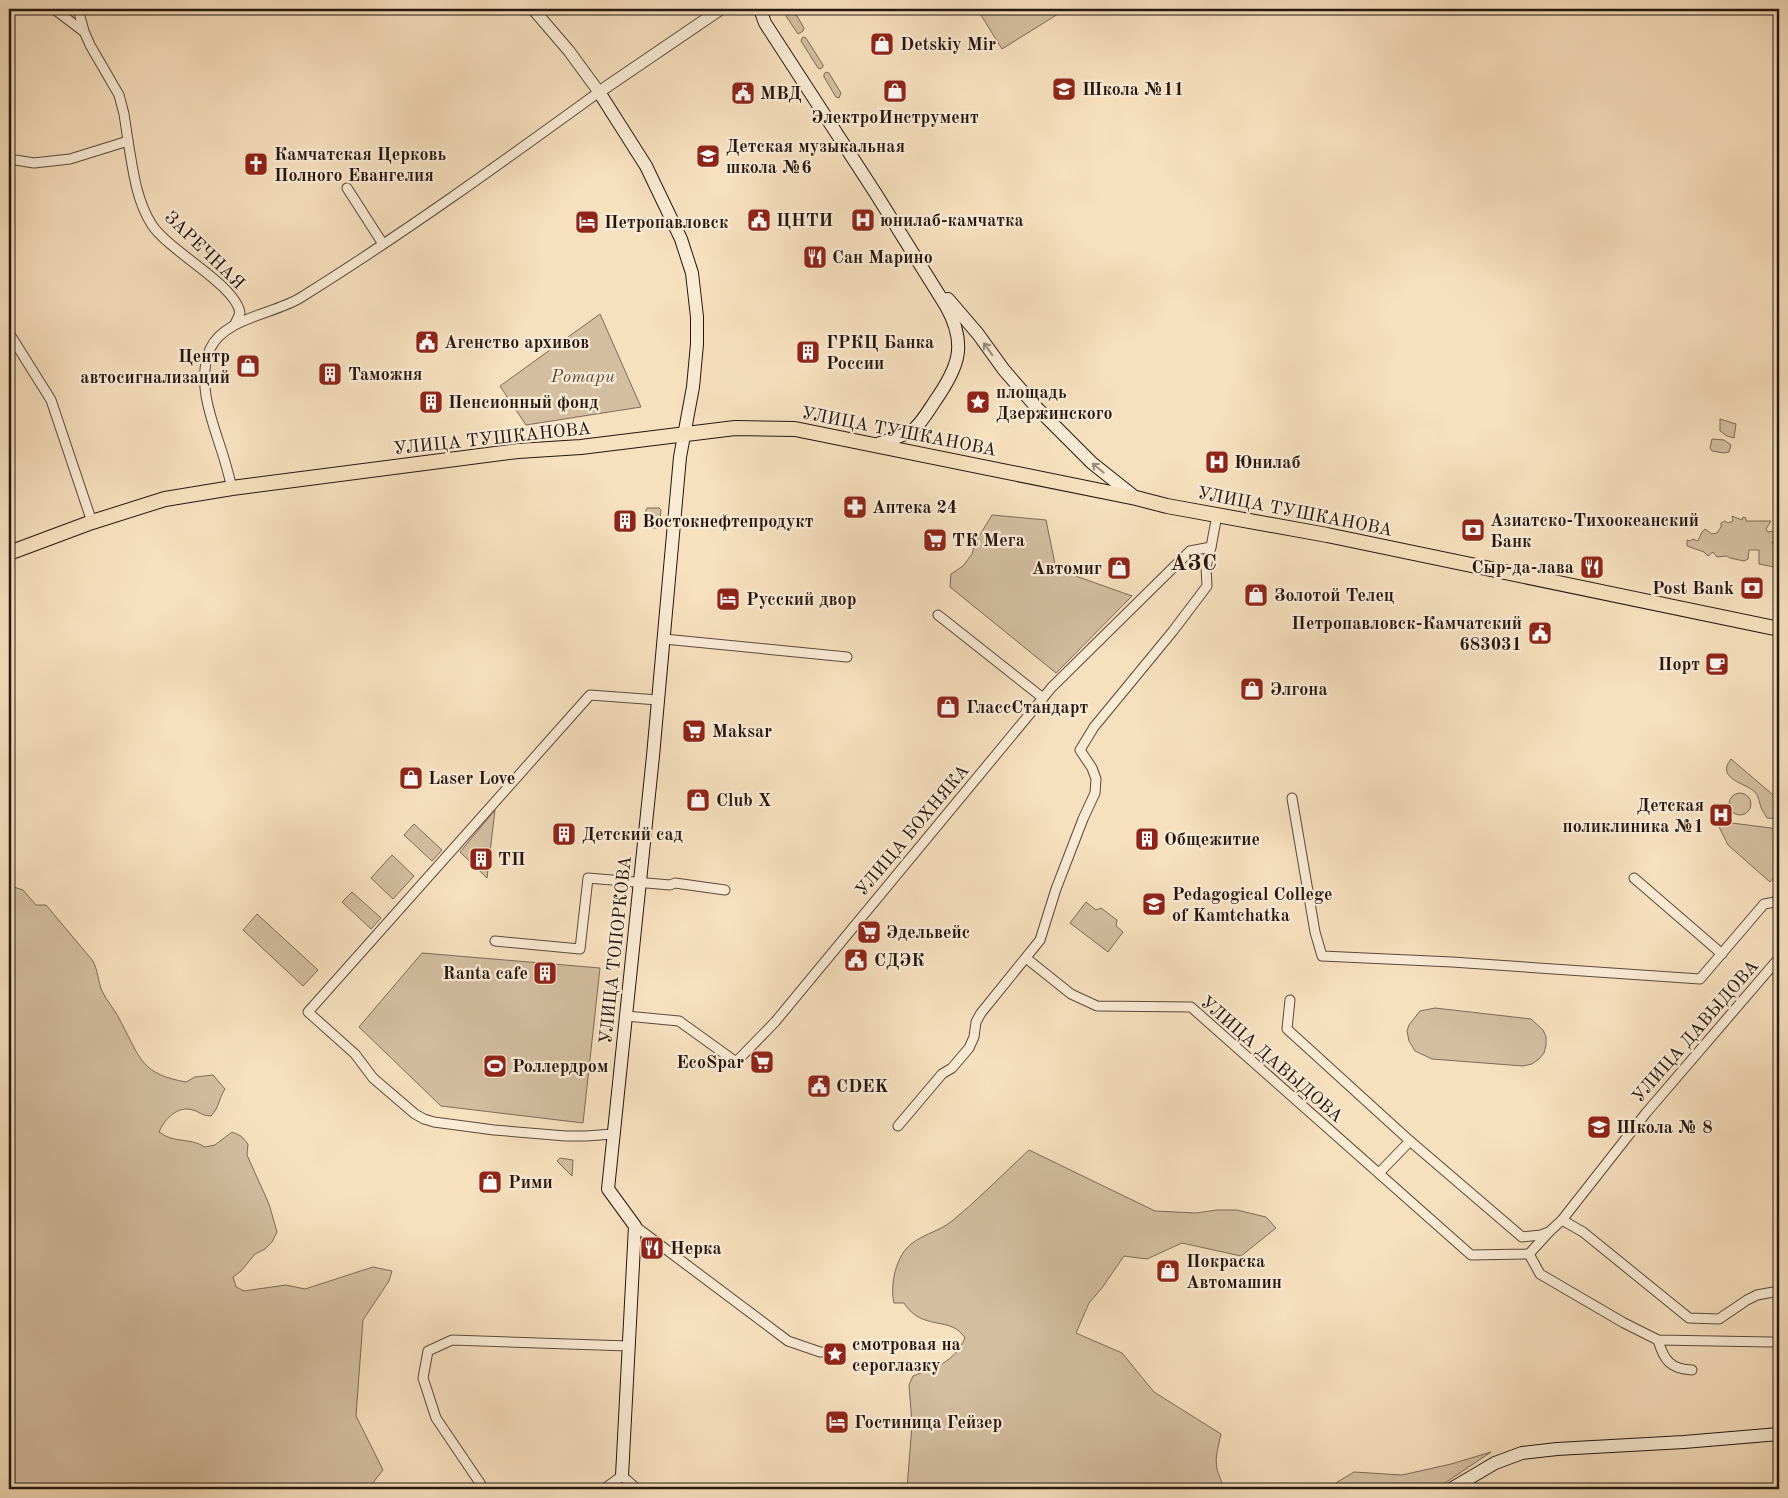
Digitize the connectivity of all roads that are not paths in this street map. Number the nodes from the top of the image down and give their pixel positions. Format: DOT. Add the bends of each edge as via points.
graph roads {
  1 [pos="54,9"];
  2 [pos="78,9"];
  3 [pos="533,9"];
  4 [pos="721,9"];
  5 [pos="760,9"];
  6 [pos="84,32"];
  7 [pos="599,92"];
  8 [pos="128,141"];
  9 [pos="9,159"];
  10 [pos="346,188"];
  11 [pos="383,244"];
  12 [pos="922,268"];
  13 [pos="235,324"];
  14 [pos="9,333"];
  15 [pos="685,433"];
  16 [pos="875,445"];
  17 [pos="232,488"];
  18 [pos="1136,498"];
  19 [pos="1217,516"];
  20 [pos="92,522"];
  21 [pos="1211,547"];
  22 [pos="9,553"];
  23 [pos="938,615"];
  24 [pos="1779,629"];
  25 [pos="664,639"];
  26 [pos="847,657"];
  27 [pos="1043,698"];
  28 [pos="658,700"];
  29 [pos="1292,798"];
  30 [pos="1634,878"];
  31 [pos="639,883"];
  32 [pos="725,890"];
  33 [pos="1779,897"];
  34 [pos="495,941"];
  35 [pos="1722,954"];
  36 [pos="1026,958"];
  37 [pos="1779,958"];
  38 [pos="1290,1000"];
  39 [pos="626,1016"];
  40 [pos="898,1126"];
  41 [pos="613,1134"];
  42 [pos="1410,1141"];
  43 [pos="1379,1174"];
  44 [pos="1562,1220"];
  45 [pos="635,1226"];
  46 [pos="1549,1232"];
  47 [pos="1529,1254"];
  48 [pos="1779,1291"];
  49 [pos="1658,1340"];
  50 [pos="1771,1342"];
  51 [pos="628,1346"];
  52 [pos="833,1352"];
  53 [pos="1692,1370"];
  54 [pos="1779,1434"];
  55 [pos="622,1476"];
  56 [pos="484,1489"];
  57 [pos="604,1489"];
  58 [pos="637,1489"];
  59 [pos="1450,1489"];
  1 -- 6 [label="street, ЗАРЕЧНАЯ"];
  2 -- 6 [label="street, ЗАРЕЧНАЯ"];
  3 -- 7 [label="street"];
  4 -- 7 [label="street"];
  5 -- 12 [label="main road" via="765,23"];
  6 -- 8 [label="street, ЗАРЕЧНАЯ" via="119,95"];
  7 -- 11 [label="street"];
  7 -- 15 [label="main road, УЛИЦА ТОПОРКОВА" via="646,166 684,247 692,273 697,344"];
  8 -- 9 [label="street" via="70,159 34,163"];
  8 -- 13 [label="street, ЗАРЕЧНАЯ" via="137,191 152,225 235,300 240,313"];
  10 -- 11 [label="street"];
  11 -- 13 [label="street" via="291,304"];
  12 -- 16 [label="main road" via="951,317 958,343 958,359 944,389 913,430"];
  18 -- 12 [label="main road, one-way" via="1092,463 1037,408"];
  13 -- 17 [label="street" via="214,343 205,374 207,401"];
  14 -- 20 [label="street" via="52,400"];
  15 -- 16 [label="main road, УЛИЦА ТУШКАНОВА" via="752,427 794,429"];
  15 -- 17 [label="main road, УЛИЦА ТУШКАНОВА"];
  15 -- 25 [label="main road, УЛИЦА ТОПОРКОВА" via="680,457"];
  16 -- 18 [label="main road, УЛИЦА ТУШКАНОВА"];
  17 -- 20 [label="main road, УЛИЦА ТУШКАНОВА" via="165,499"];
  18 -- 19 [label="main road, УЛИЦА ТУШКАНОВА"];
  19 -- 21 [label="street"];
  19 -- 24 [label="main road, УЛИЦА ТУШКАНОВА" via="1326,535"];
  20 -- 22 [label="main road, УЛИЦА ТУШКАНОВА"];
  21 -- 27 [label="street, УЛИЦА БОХНЯКА" via="1190,551"];
  21 -- 36 [label="street" via="1206,567 1207,586 1094,727 1080,750 1092,768 1096,780 1095,793 1056,889 1040,940"];
  23 -- 27 [label="street"];
  25 -- 26 [label="street"];
  25 -- 28 [label="main road, УЛИЦА ТОПОРКОВА"];
  27 -- 39 [label="street, УЛИЦА БОХНЯКА" via="775,1022 736,1062 679,1021"];
  28 -- 31 [label="main road, УЛИЦА ТОПОРКОВА"];
  28 -- 41 [label="street" via="590,695 308,1012 355,1054 373,1078 424,1119 566,1136"];
  29 -- 35 [label="street" via="1322,956 1700,978"];
  30 -- 35 [label="street"];
  31 -- 32 [label="street" via="670,886 675,883"];
  31 -- 34 [label="street" via="588,878 580,949"];
  31 -- 39 [label="main road, УЛИЦА ТОПОРКОВА"];
  33 -- 35 [label="street" via="1775,902 1764,904"];
  36 -- 40 [label="street" via="981,1013 969,1048"];
  36 -- 43 [label="street, УЛИЦА ДАВЫДОВА" via="1071,994 1097,1006 1191,1007"];
  37 -- 44 [label="street, УЛИЦА ДАВЫДОВА" via="1646,1113"];
  38 -- 42 [label="street, УЛИЦА ДАВЫДОВА" via="1287,1029"];
  39 -- 41 [label="main road, УЛИЦА ТОПОРКОВА"];
  41 -- 45 [label="main road, УЛИЦА ТОПОРКОВА" via="608,1189"];
  42 -- 43 [label="street"];
  42 -- 46 [label="street, УЛИЦА ДАВЫДОВА" via="1522,1237"];
  43 -- 47 [label="street, УЛИЦА ДАВЫДОВА" via="1471,1255"];
  44 -- 46 [label="street, УЛИЦА ДАВЫДОВА"];
  44 -- 48 [label="street" via="1583,1232 1689,1318 1719,1319 1747,1300"];
  45 -- 51 [label="main road"];
  45 -- 52 [label="street" via="788,1341 820,1352"];
  46 -- 47 [label="street, УЛИЦА ДАВЫДОВА"];
  47 -- 49 [label="street" via="1540,1274"];
  49 -- 50 [label="street"];
  49 -- 53 [label="street" via="1662,1355 1677,1369"];
  51 -- 55 [label="main road"];
  51 -- 56 [label="street" via="452,1340 428,1350 423,1378 436,1418"];
  54 -- 59 [label="main road" via="1522,1453 1495,1463"];
  55 -- 57 [label="street"];
  55 -- 58 [label="street"];
}
